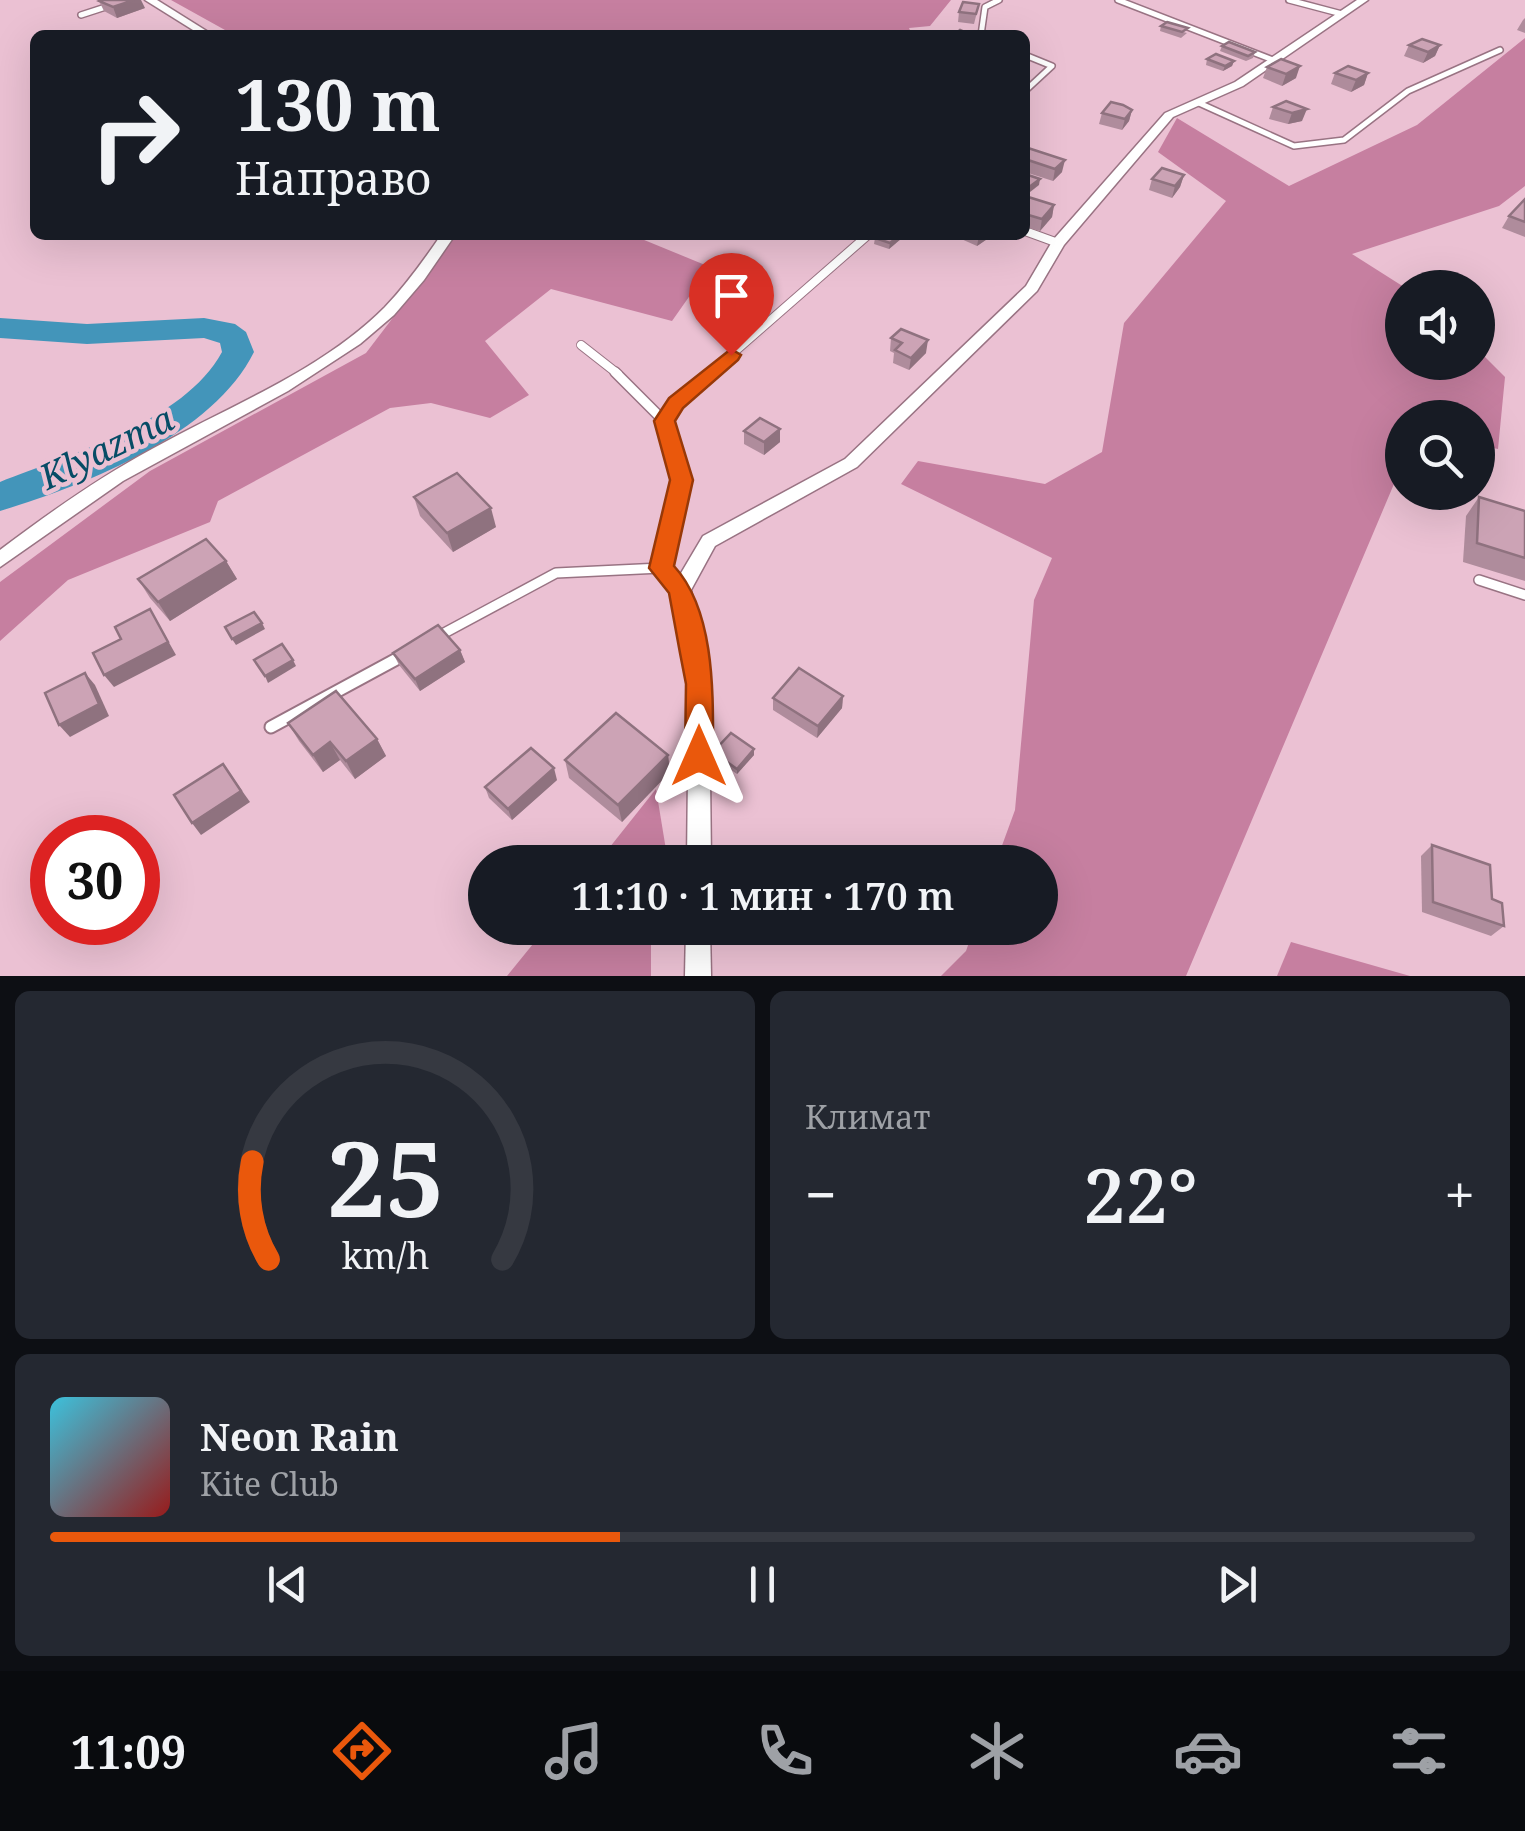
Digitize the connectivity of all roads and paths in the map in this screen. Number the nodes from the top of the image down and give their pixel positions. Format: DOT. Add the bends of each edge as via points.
graph roads {
  1 [pos="128,0"];
  2 [pos="150,0"];
  3 [pos="999,0"];
  4 [pos="1118,0"];
  5 [pos="1290,0"];
  6 [pos="1363,0"];
  7 [pos="1342,14"];
  8 [pos="80,15"];
  9 [pos="200,30"];
  10 [pos="981,30"];
  11 [pos="1500,50"];
  12 [pos="1030,57"];
  13 [pos="1272,60"];
  14 [pos="1030,86"];
  15 [pos="1198,103"];
  16 [pos="1030,232"];
  17 [pos="444,240"];
  18 [pos="862,240"];
  19 [pos="1058,243"];
  20 [pos="582,345"];
  21 [pos="664,421"];
  22 [pos="0,560"];
  23 [pos="661,568"];
  24 [pos="1479,580"];
  25 [pos="680,590"];
  26 [pos="1525,596"];
  27 [pos="272,727"];
  28 [pos="699,845"];
  29 [pos="698,945"];
  30 [pos="698,976"];
  1 -- 8 [label="lane"];
  2 -- 9 [label="street"];
  3 -- 10 [label="lane" via="984,7"];
  4 -- 13 [label="lane"];
  5 -- 7 [label="lane"];
  6 -- 7 [label="street"];
  7 -- 13 [label="street"];
  11 -- 15 [label="lane" via="1408,92 1344,140 1294,146"];
  12 -- 14 [label="lane" via="1052,66"];
  13 -- 15 [label="street"];
  15 -- 19 [label="street" via="1169,115"];
  16 -- 19 [label="lane"];
  17 -- 22 [label="street" via="364,336 314,373 159,452 82,498"];
  18 -- 21 [label="lane" via="676,403"];
  19 -- 25 [label="street" via="1032,288 851,463 710,541"];
  20 -- 21 [label="lane" via="636,388"];
  21 -- 23 [label="lane" via="682,480"];
  23 -- 25 [label="lane"];
  23 -- 27 [label="lane" via="556,573"];
  24 -- 26 [label="lane"];
  25 -- 28 [label="street" via="700,684"];
  29 -- 30 [label="street"];
}
